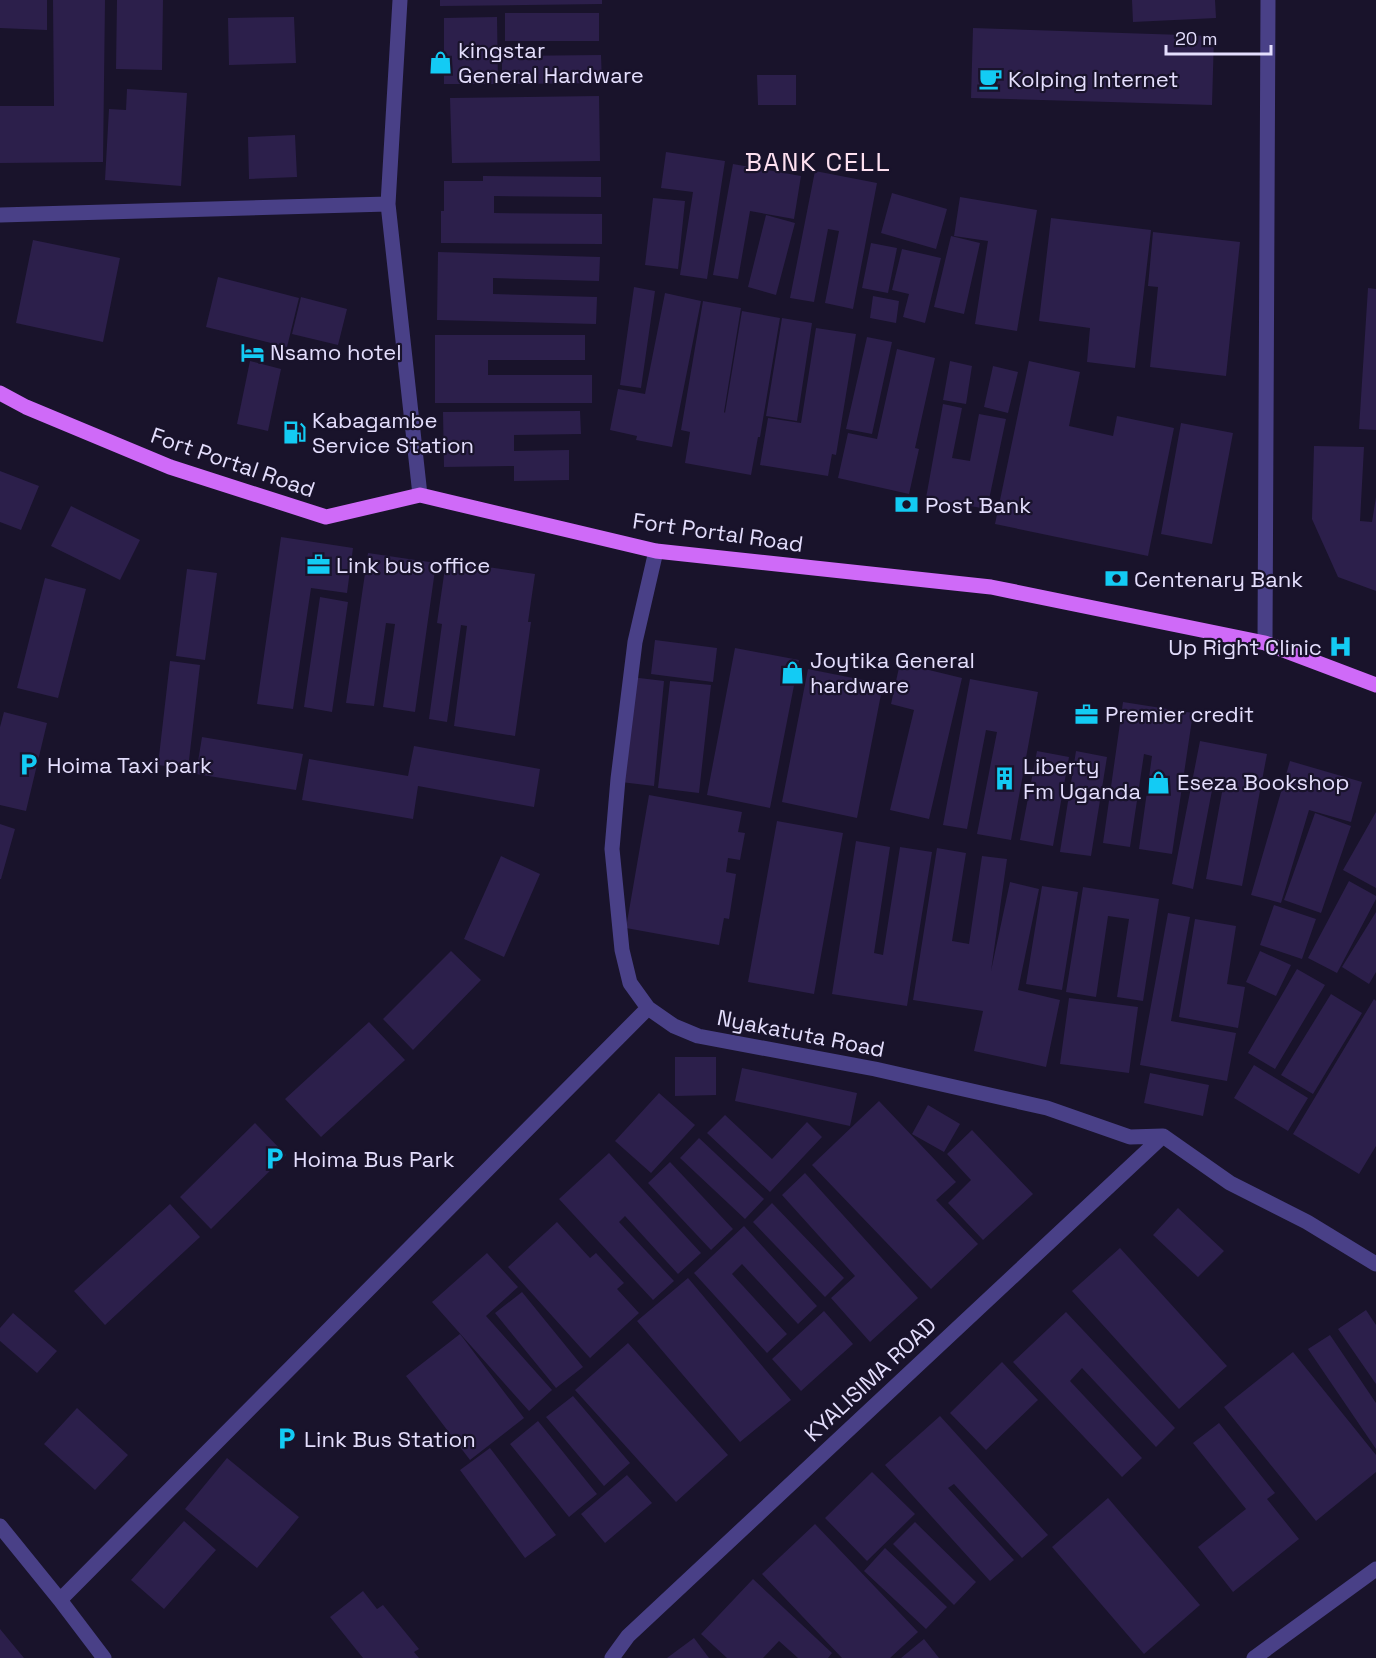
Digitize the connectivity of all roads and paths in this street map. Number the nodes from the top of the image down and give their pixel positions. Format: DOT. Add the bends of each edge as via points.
graph roads {
  1 [pos="400,0"];
  2 [pos="1268,0"];
  3 [pos="388,204"];
  4 [pos="0,215"];
  5 [pos="0,393"];
  6 [pos="420,495"];
  7 [pos="656,551"];
  8 [pos="1265,643"];
  9 [pos="1376,685"];
  10 [pos="648,1008"];
  11 [pos="1163,1136"];
  12 [pos="1376,1264"];
  13 [pos="0,1526"];
  14 [pos="1376,1569"];
  15 [pos="60,1600"];
  16 [pos="104,1658"];
  17 [pos="612,1658"];
  18 [pos="1254,1658"];
  1 -- 3 [label="street"];
  2 -- 8 [label="street"];
  3 -- 4 [label="street"];
  3 -- 6 [label="street"];
  5 -- 6 [label="main road, Fort Portal Road" via="170,467 326,517"];
  6 -- 7 [label="main road, Fort Portal Road"];
  7 -- 8 [label="main road, Fort Portal Road" via="991,587"];
  7 -- 10 [label="street, Nyakatuta Road" via="635,642 612,849 622,950 630,983"];
  8 -- 9 [label="main road, Fort Portal Road"];
  10 -- 11 [label="street, Nyakatuta Road" via="674,1026 698,1036 874,1069 1047,1108 1130,1137"];
  10 -- 15 [label="street"];
  11 -- 12 [label="street" via="1230,1184 1307,1222"];
  11 -- 17 [label="street, KYALISIMA ROAD" via="628,1636"];
  13 -- 15 [label="street"];
  14 -- 18 [label="street"];
  15 -- 16 [label="street"];
}
